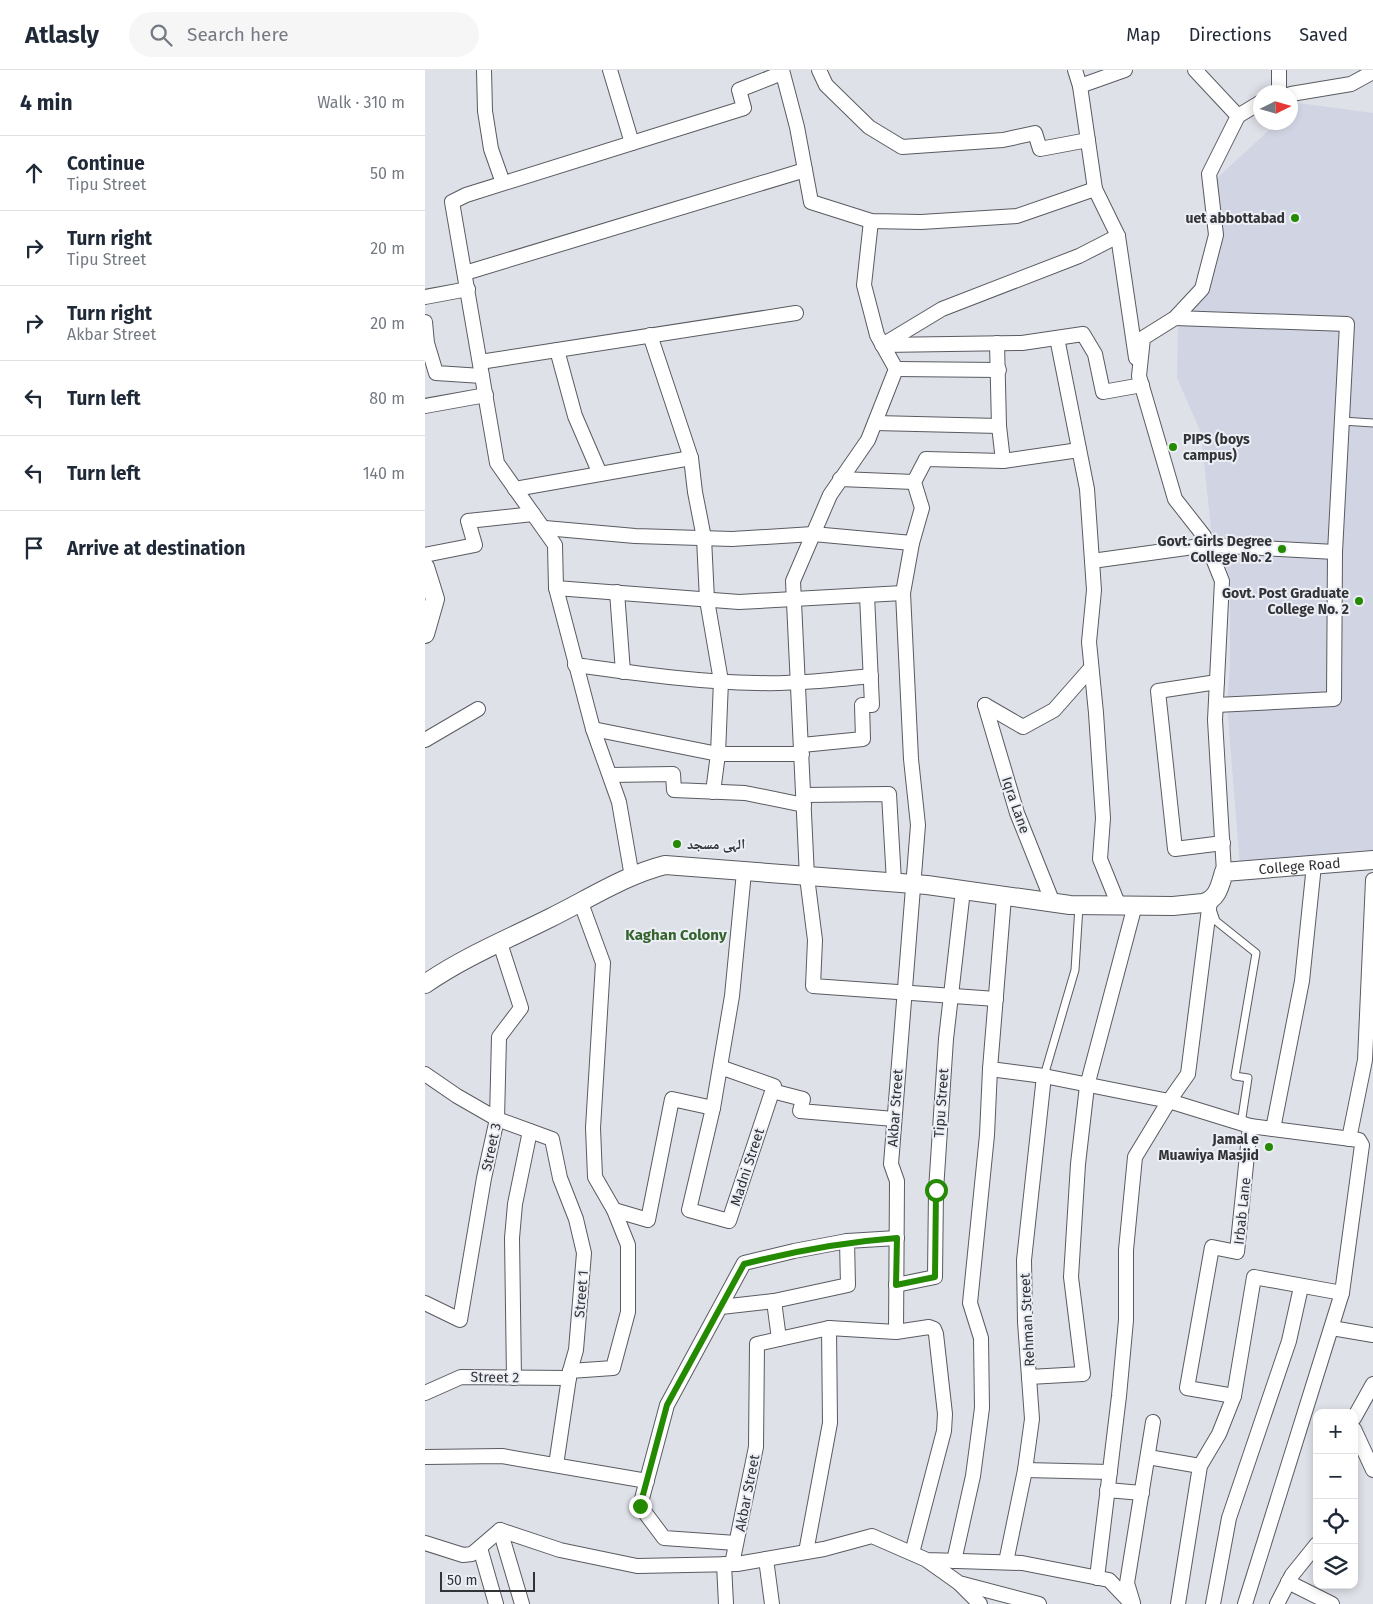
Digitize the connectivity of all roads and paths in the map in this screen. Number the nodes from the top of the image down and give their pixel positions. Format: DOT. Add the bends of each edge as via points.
graph roads {
  1 [pos="484,70"];
  2 [pos="610,70"];
  3 [pos="819,70"];
  4 [pos="1075,70"];
  5 [pos="1125,70"];
  6 [pos="1195,70"];
  7 [pos="1279,70"];
  8 [pos="782,72"];
  9 [pos="1373,72"];
  10 [pos="1279,85"];
  11 [pos="1080,86"];
  12 [pos="1298,93"];
  13 [pos="1253,107"];
  14 [pos="1238,116"];
  15 [pos="1088,140"];
  16 [pos="632,143"];
  17 [pos="805,170"];
  18 [pos="503,183"];
  19 [pos="1095,189"];
  20 [pos="871,221"];
  21 [pos="1118,236"];
  22 [pos="465,273"];
  23 [pos="468,289"];
  24 [pos="425,297"];
  25 [pos="796,313"];
  26 [pos="1175,318"];
  27 [pos="425,322"];
  28 [pos="650,335"];
  29 [pos="1057,338"];
  30 [pos="997,343"];
  31 [pos="882,345"];
  32 [pos="557,350"];
  33 [pos="481,369"];
  34 [pos="896,369"];
  35 [pos="999,370"];
  36 [pos="1141,381"];
  37 [pos="486,395"];
  38 [pos="425,406"];
  39 [pos="1342,421"];
  40 [pos="875,423"];
  41 [pos="1372,425"];
  42 [pos="999,426"];
  43 [pos="1079,450"];
  44 [pos="691,458"];
  45 [pos="1003,461"];
  46 [pos="600,474"];
  47 [pos="841,479"];
  48 [pos="914,482"];
  49 [pos="515,489"];
  50 [pos="533,514"];
  51 [pos="545,528"];
  52 [pos="813,534"];
  53 [pos="704,538"];
  54 [pos="912,543"];
  55 [pos="1208,545"];
  56 [pos="1335,552"];
  57 [pos="425,555"];
  58 [pos="1092,561"];
  59 [pos="425,567"];
  60 [pos="555,588"];
  61 [pos="617,592"];
  62 [pos="903,593"];
  63 [pos="867,595"];
  64 [pos="707,600"];
  65 [pos="795,600"];
  66 [pos="425,634"];
  67 [pos="575,665"];
  68 [pos="1091,668"];
  69 [pos="623,672"];
  70 [pos="871,676"];
  71 [pos="721,682"];
  72 [pos="1217,682"];
  73 [pos="799,683"];
  74 [pos="1216,705"];
  75 [pos="478,709"];
  76 [pos="593,728"];
  77 [pos="425,740"];
  78 [pos="802,749"];
  79 [pos="717,754"];
  80 [pos="609,775"];
  81 [pos="713,792"];
  82 [pos="804,800"];
  83 [pos="1223,844"];
  84 [pos="1373,860"];
  85 [pos="1314,865"];
  86 [pos="744,872"];
  87 [pos="1224,872"];
  88 [pos="632,877"];
  89 [pos="807,877"];
  90 [pos="1373,880"];
  91 [pos="894,882"];
  92 [pos="914,884"];
  93 [pos="963,890"];
  94 [pos="1004,897"];
  95 [pos="1210,901"];
  96 [pos="581,903"];
  97 [pos="1053,903"];
  98 [pos="1079,906"];
  99 [pos="1127,906"];
  100 [pos="500,943"];
  101 [pos="425,984"];
  102 [pos="904,992"];
  103 [pos="951,996"];
  104 [pos="996,999"];
  105 [pos="720,1067"];
  106 [pos="990,1069"];
  107 [pos="425,1074"];
  108 [pos="1044,1076"];
  109 [pos="1087,1086"];
  110 [pos="772,1090"];
  111 [pos="1169,1101"];
  112 [pos="713,1108"];
  113 [pos="497,1119"];
  114 [pos="894,1119"];
  115 [pos="1246,1125"];
  116 [pos="1273,1129"];
  117 [pos="530,1131"];
  118 [pos="1349,1138"];
  119 [pos="614,1210"];
  120 [pos="897,1238"];
  121 [pos="847,1242"];
  122 [pos="896,1285"];
  123 [pos="1301,1287"];
  124 [pos="1342,1293"];
  125 [pos="774,1301"];
  126 [pos="425,1303"];
  127 [pos="721,1307"];
  128 [pos="829,1328"];
  129 [pos="1332,1328"];
  130 [pos="896,1332"];
  131 [pos="1373,1335"];
  132 [pos="779,1339"];
  133 [pos="569,1375"];
  134 [pos="1029,1377"];
  135 [pos="514,1378"];
  136 [pos="1373,1384"];
  137 [pos="425,1392"];
  138 [pos="1234,1396"];
  139 [pos="1358,1411"];
  140 [pos="1153,1422"];
  141 [pos="1358,1438"];
  142 [pos="425,1457"];
  143 [pos="1148,1457"];
  144 [pos="556,1464"];
  145 [pos="1200,1466"];
  146 [pos="1025,1470"];
  147 [pos="1373,1470"];
  148 [pos="1110,1472"];
  149 [pos="647,1481"];
  150 [pos="1107,1490"];
  151 [pos="1142,1493"];
  152 [pos="500,1530"];
  153 [pos="425,1543"];
  154 [pos="737,1543"];
  155 [pos="480,1548"];
  156 [pos="1313,1549"];
  157 [pos="806,1552"];
  158 [pos="912,1554"];
  159 [pos="766,1559"];
  160 [pos="927,1560"];
  161 [pos="954,1561"];
  162 [pos="1006,1562"];
  163 [pos="728,1564"];
  164 [pos="1097,1578"];
  165 [pos="1288,1582"];
  166 [pos="959,1583"];
  167 [pos="496,1604"];
  168 [pos="522,1604"];
  169 [pos="726,1604"];
  170 [pos="772,1604"];
  171 [pos="980,1604"];
  172 [pos="1039,1604"];
  173 [pos="1132,1604"];
  174 [pos="1178,1604"];
  175 [pos="1213,1604"];
  176 [pos="1245,1604"];
  177 [pos="1277,1604"];
  178 [pos="1332,1604"];
  1 -- 18 [label="street" via="485,111 491,149"];
  2 -- 16 [label="street"];
  3 -- 15 [label="street" via="826,85 869,127 902,147 1003,140 1035,133 1040,149"];
  4 -- 11 [label="street"];
  5 -- 11 [label="street"];
  6 -- 14 [label="street"];
  7 -- 10 [label="street"];
  8 -- 16 [label="street" via="739,90 744,108"];
  8 -- 17 [label="street"];
  9 -- 12 [label="street" via="1351,84"];
  11 -- 15 [label="street"];
  13 -- 14 [label="street"];
  14 -- 26 [label="street" via="1209,174 1216,235 1202,289"];
  15 -- 19 [label="street"];
  16 -- 18 [label="street"];
  17 -- 20 [label="street" via="811,202"];
  17 -- 22 [label="street"];
  18 -- 22 [label="street" via="452,202"];
  19 -- 20 [label="street" via="1017,216 921,222"];
  19 -- 21 [label="street"];
  20 -- 31 [label="street" via="864,285"];
  21 -- 31 [label="street" via="1079,256 942,309"];
  21 -- 36 [label="street"];
  22 -- 23 [label="street"];
  23 -- 24 [label="street"];
  23 -- 33 [label="street"];
  25 -- 28 [label="street"];
  26 -- 36 [label="street" via="1143,338"];
  26 -- 39 [label="street" via="1347,324"];
  27 -- 33 [label="street" via="436,373"];
  28 -- 32 [label="street"];
  28 -- 44 [label="street"];
  29 -- 30 [label="street"];
  29 -- 36 [label="street" via="1083,334 1095,354 1103,392"];
  29 -- 43 [label="street"];
  30 -- 31 [label="street"];
  30 -- 35 [label="street"];
  31 -- 34 [label="street"];
  32 -- 33 [label="street"];
  32 -- 46 [label="street" via="575,416"];
  33 -- 37 [label="street"];
  34 -- 35 [label="street"];
  34 -- 40 [label="street"];
  35 -- 42 [label="street"];
  36 -- 55 [label="street" via="1175,499"];
  37 -- 38 [label="street"];
  37 -- 49 [label="street" via="497,463"];
  39 -- 41 [label="lane"];
  39 -- 56 [label="street"];
  40 -- 42 [label="street"];
  40 -- 47 [label="street" via="868,440"];
  42 -- 45 [label="street"];
  43 -- 45 [label="street"];
  43 -- 58 [label="street" via="1087,489"];
  44 -- 46 [label="street"];
  44 -- 53 [label="street"];
  45 -- 48 [label="street" via="926,459"];
  46 -- 49 [label="street"];
  47 -- 48 [label="street"];
  47 -- 52 [label="street" via="829,494"];
  48 -- 54 [label="street, Akbar Street" via="922,508"];
  49 -- 50 [label="street"];
  50 -- 51 [label="street"];
  50 -- 57 [label="street" via="468,521 475,546"];
  51 -- 53 [label="street"];
  51 -- 60 [label="street" via="555,545"];
  52 -- 53 [label="street"];
  52 -- 54 [label="street"];
  52 -- 65 [label="street" via="793,581"];
  53 -- 64 [label="street"];
  54 -- 62 [label="street, Akbar Street"];
  55 -- 56 [label="street"];
  55 -- 58 [label="street"];
  55 -- 72 [label="street" via="1222,581"];
  56 -- 74 [label="street" via="1334,699"];
  58 -- 68 [label="street"];
  59 -- 66 [label="street" via="435,600"];
  60 -- 61 [label="street"];
  60 -- 67 [label="street"];
  61 -- 64 [label="street"];
  61 -- 69 [label="street"];
  62 -- 63 [label="street"];
  62 -- 92 [label="street, Akbar Street" via="911,759 918,825"];
  63 -- 65 [label="street"];
  63 -- 70 [label="street"];
  64 -- 65 [label="street"];
  64 -- 71 [label="street"];
  65 -- 73 [label="street"];
  67 -- 69 [label="street"];
  67 -- 76 [label="street"];
  68 -- 97 [label="street, Iqra Lane" via="1054,710 1023,727 985,705 1017,813"];
  68 -- 99 [label="street" via="1103,818 1100,859"];
  69 -- 71 [label="street"];
  70 -- 73 [label="street"];
  70 -- 78 [label="street" via="873,705 862,705 863,739"];
  71 -- 73 [label="street"];
  71 -- 79 [label="street"];
  72 -- 74 [label="street"];
  72 -- 83 [label="street" via="1158,690 1175,849"];
  73 -- 78 [label="street"];
  74 -- 83 [label="street"];
  75 -- 77 [label="street"];
  76 -- 79 [label="street"];
  76 -- 80 [label="street"];
  78 -- 79 [label="street"];
  78 -- 82 [label="street"];
  79 -- 81 [label="street"];
  80 -- 81 [label="street" via="673,774 674,790"];
  80 -- 88 [label="street" via="619,802"];
  81 -- 82 [label="street"];
  82 -- 89 [label="street"];
  82 -- 91 [label="street" via="889,794"];
  83 -- 87 [label="street"];
  84 -- 85 [label="street, College Road"];
  85 -- 87 [label="street, College Road"];
  85 -- 116 [label="street" via="1302,981"];
  86 -- 88 [label="street" via="672,864"];
  86 -- 89 [label="street"];
  86 -- 105 [label="street, Madni Street" via="732,996"];
  87 -- 95 [label="street" via="1216,896"];
  88 -- 96 [label="street"];
  89 -- 91 [label="street"];
  89 -- 102 [label="street" via="815,940 813,986"];
  90 -- 118 [label="street" via="1365,1060"];
  91 -- 92 [label="street"];
  92 -- 93 [label="street"];
  92 -- 102 [label="street, Akbar Street"];
  93 -- 94 [label="street"];
  93 -- 103 [label="street, Tipu Street"];
  94 -- 97 [label="street"];
  94 -- 104 [label="street"];
  95 -- 99 [label="street" via="1173,906"];
  95 -- 111 [label="street" via="1188,1074"];
  95 -- 115 [label="lane" via="1216,921 1256,953 1235,1076 1248,1078"];
  96 -- 100 [label="street"];
  96 -- 119 [label="street" via="603,963 593,1128 595,1177"];
  97 -- 98 [label="street"];
  98 -- 99 [label="street"];
  98 -- 108 [label="lane" via="1075,970"];
  99 -- 109 [label="street"];
  100 -- 101 [label="street" via="457,962"];
  100 -- 113 [label="street, Street 3" via="521,1008 499,1037"];
  102 -- 103 [label="street"];
  102 -- 114 [label="street, Akbar Street"];
  103 -- 104 [label="street"];
  103 -- 122 [label="street, Tipu Street" via="936,1190 935,1277"];
  104 -- 106 [label="street"];
  105 -- 110 [label="street" via="774,1086"];
  105 -- 112 [label="street, Madni Street"];
  106 -- 108 [label="street"];
  106 -- 161 [label="street" via="987,1135 970,1303 981,1338 982,1408 973,1476"];
  107 -- 113 [label="street, Street 1"];
  108 -- 109 [label="street"];
  108 -- 134 [label="street, Rehman Street" via="1024,1260"];
  109 -- 111 [label="street"];
  109 -- 134 [label="street" via="1071,1277 1083,1374"];
  110 -- 112 [label="street, Madni Street" via="729,1221 689,1210"];
  110 -- 114 [label="street" via="803,1099 800,1111"];
  111 -- 115 [label="street"];
  111 -- 148 [label="street" via="1135,1157 1126,1250 1126,1320"];
  112 -- 119 [label="street" via="672,1099 648,1220"];
  113 -- 117 [label="street, Street 1"];
  113 -- 126 [label="street, Street 3" via="460,1320"];
  114 -- 120 [label="street, Akbar Street" via="891,1164 897,1181"];
  115 -- 116 [label="street"];
  115 -- 138 [label="street, Irbab Lane" via="1237,1252 1212,1247 1187,1388"];
  116 -- 118 [label="street"];
  117 -- 133 [label="street, Street 1" via="553,1139 560,1178 576,1219 584,1253 576,1350"];
  117 -- 135 [label="street" via="515,1204 512,1238"];
  118 -- 124 [label="street" via="1359,1140 1362,1145"];
  119 -- 133 [label="street, Street 2" via="628,1245 628,1312 613,1368"];
  120 -- 121 [label="street"];
  120 -- 122 [label="street, Akbar Street"];
  121 -- 125 [label="street" via="848,1285"];
  121 -- 127 [label="street" via="744,1264"];
  122 -- 130 [label="street, Akbar Street"];
  123 -- 124 [label="street"];
  123 -- 138 [label="street" via="1254,1278"];
  123 -- 175 [label="street" via="1289,1340 1229,1518"];
  124 -- 129 [label="street"];
  125 -- 127 [label="street"];
  125 -- 132 [label="street"];
  127 -- 149 [label="street" via="667,1405"];
  128 -- 130 [label="street, Akbar Street"];
  128 -- 132 [label="street, Akbar Street"];
  128 -- 157 [label="street" via="830,1423"];
  129 -- 131 [label="street"];
  129 -- 176 [label="street"];
  130 -- 158 [label="street, Akbar Street" via="934,1329 945,1414 944,1431"];
  132 -- 154 [label="street, Akbar Street" via="757,1344 756,1447"];
  133 -- 135 [label="street, Street 2"];
  133 -- 144 [label="street, Street 1"];
  134 -- 146 [label="street, Rehman Street" via="1033,1419"];
  135 -- 137 [label="street, Street 2" via="461,1377"];
  136 -- 139 [label="street"];
  138 -- 145 [label="street" via="1219,1434"];
  140 -- 143 [label="street"];
  141 -- 147 [label="street"];
  142 -- 144 [label="street" via="502,1456"];
  143 -- 145 [label="street"];
  143 -- 151 [label="street"];
  144 -- 149 [label="street"];
  145 -- 174 [label="street"];
  146 -- 148 [label="street"];
  146 -- 162 [label="street, Rehman Street"];
  148 -- 150 [label="street"];
  149 -- 154 [label="street" via="640,1506 664,1538"];
  150 -- 151 [label="street"];
  150 -- 164 [label="street"];
  151 -- 173 [label="street" via="1127,1584"];
  152 -- 155 [label="street"];
  152 -- 163 [label="street" via="560,1550 637,1566"];
  152 -- 168 [label="street"];
  153 -- 155 [label="street" via="463,1555 472,1554"];
  154 -- 163 [label="street, Akbar Street"];
  155 -- 167 [label="street"];
  156 -- 165 [label="street"];
  157 -- 158 [label="street" via="872,1536"];
  157 -- 159 [label="street"];
  158 -- 160 [label="street"];
  159 -- 163 [label="street"];
  159 -- 170 [label="street"];
  160 -- 161 [label="street"];
  160 -- 166 [label="street"];
  161 -- 162 [label="street"];
  162 -- 164 [label="street" via="1023,1562"];
  163 -- 169 [label="street, Akbar Street"];
  164 -- 173 [label="street" via="1109,1580"];
  165 -- 177 [label="street"];
  165 -- 178 [label="street"];
  166 -- 171 [label="street"];
  166 -- 172 [label="street"];
}
